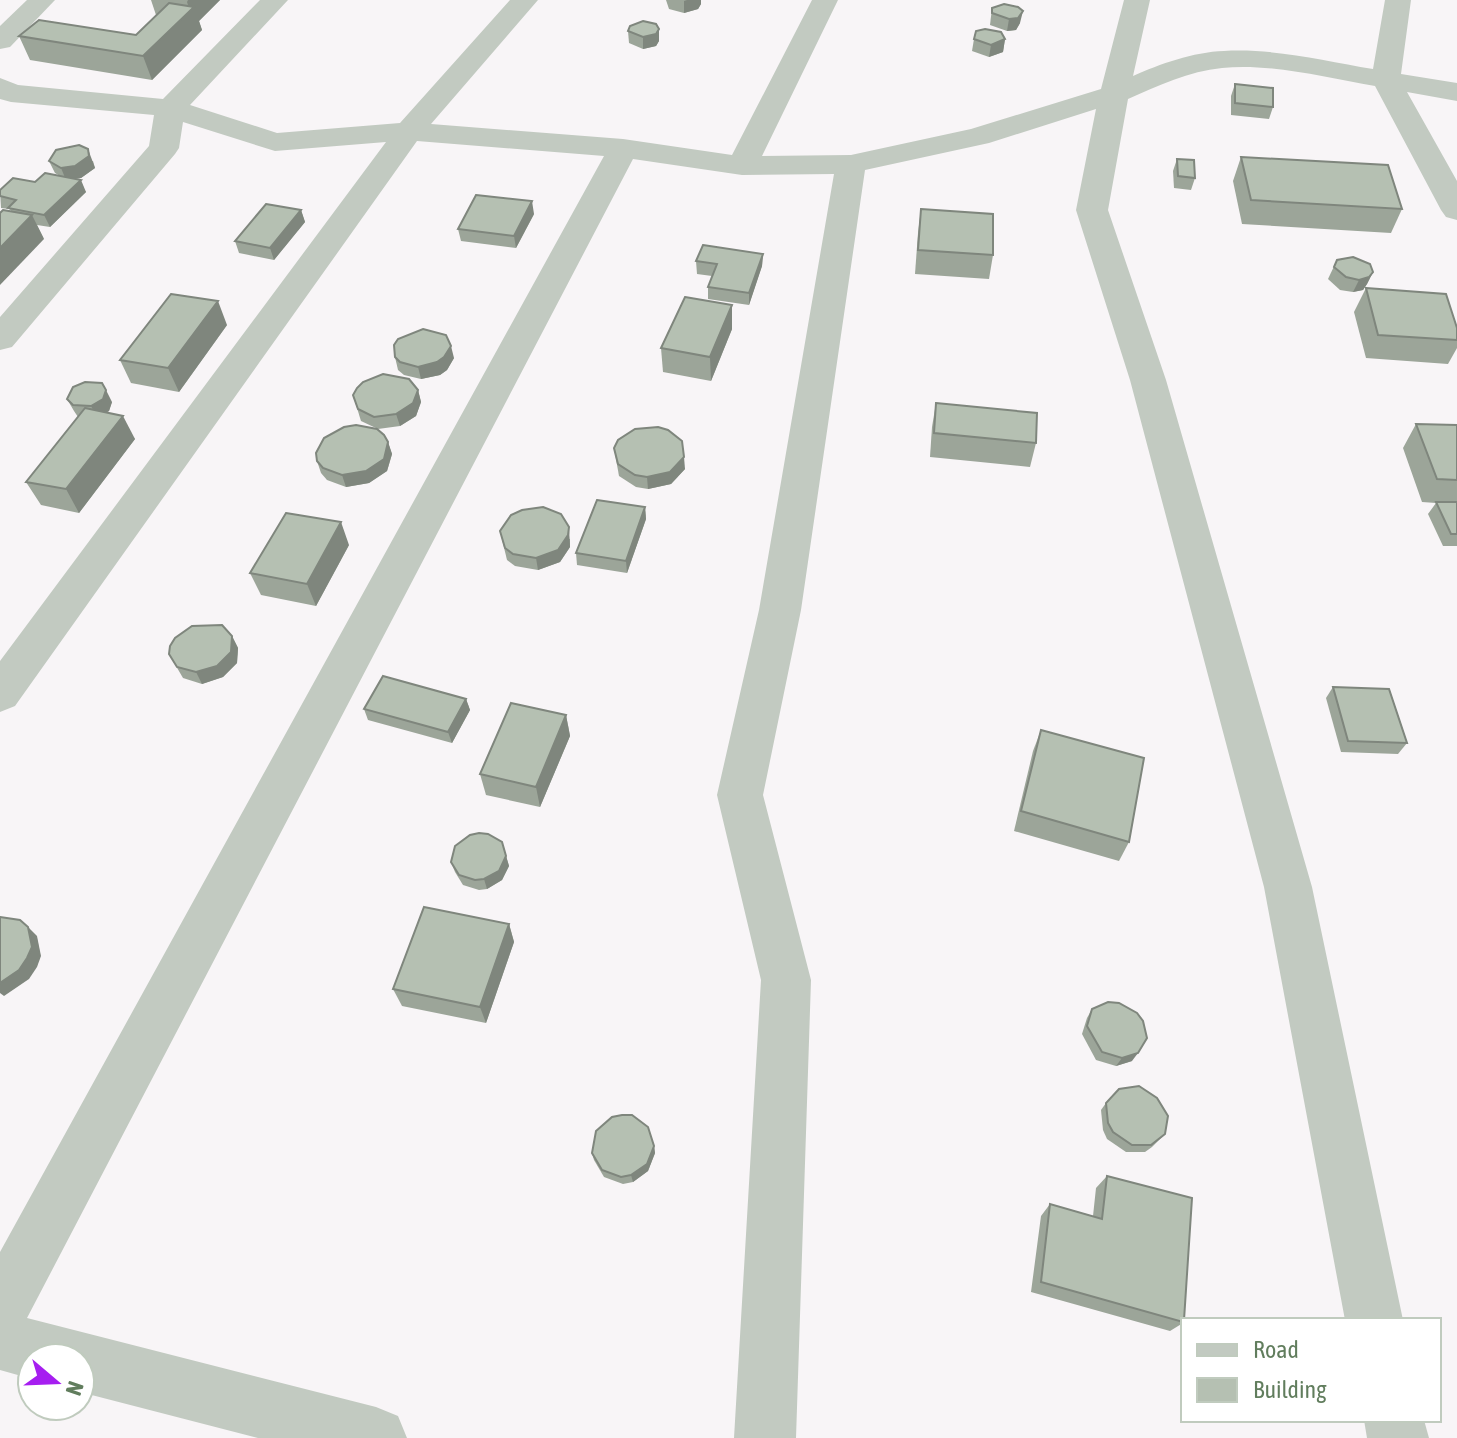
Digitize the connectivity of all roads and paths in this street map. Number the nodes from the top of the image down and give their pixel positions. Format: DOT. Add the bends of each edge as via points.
graph roads {
  1 [pos="42,0"];
  2 [pos="275,0"];
  3 [pos="525,0"];
  4 [pos="825,0"];
  5 [pos="1137,0"];
  6 [pos="1398,0"];
  7 [pos="0,41"];
  8 [pos="1386,80"];
  9 [pos="1457,92"];
  10 [pos="4,94"];
  11 [pos="1114,94"];
  12 [pos="170,108"];
  13 [pos="409,131"];
  14 [pos="623,148"];
  15 [pos="851,164"];
  16 [pos="742,166"];
  17 [pos="1457,210"];
  18 [pos="0,339"];
  19 [pos="0,694"];
  20 [pos="0,1310"];
  21 [pos="1374,1318"];
  22 [pos="96,1366"];
  23 [pos="376,1438"];
  24 [pos="765,1438"];
  1 -- 7 [label="street"];
  2 -- 12 [label="street"];
  3 -- 13 [label="street"];
  4 -- 16 [label="street"];
  5 -- 11 [label="street"];
  6 -- 8 [label="street"];
  8 -- 9 [label="street"];
  8 -- 11 [label="street" via="1283,62 1222,59 1169,71"];
  8 -- 17 [label="street"];
  10 -- 12 [label="street"];
  11 -- 15 [label="street" via="978,137"];
  11 -- 21 [label="street" via="1092,210 1148,380 1288,887"];
  12 -- 13 [label="street" via="275,142"];
  12 -- 18 [label="street" via="164,148"];
  13 -- 14 [label="street"];
  13 -- 19 [label="street"];
  14 -- 16 [label="street"];
  14 -- 20 [label="street"];
  15 -- 16 [label="street"];
  15 -- 24 [label="street" via="780,610 740,795 786,980"];
  22 -- 23 [label="street"];
}
